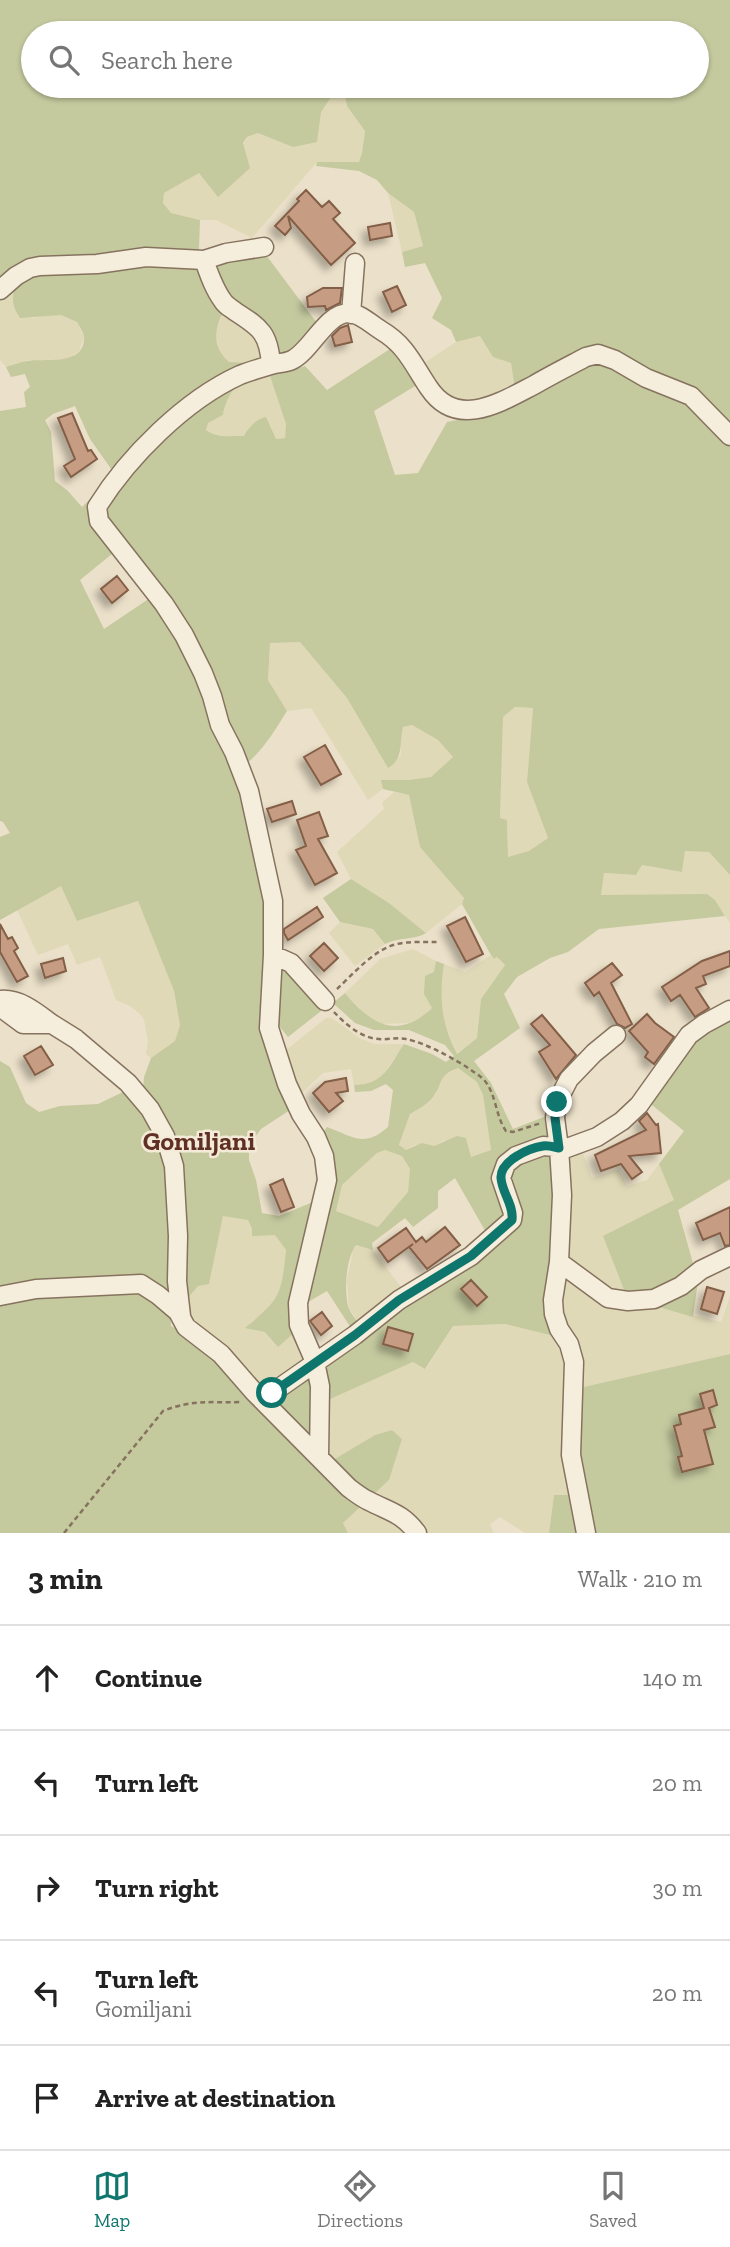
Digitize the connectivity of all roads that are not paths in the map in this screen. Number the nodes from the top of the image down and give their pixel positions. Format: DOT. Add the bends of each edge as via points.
graph roads {
  1 [pos="264,247"];
  2 [pos="204,260"];
  3 [pos="355,263"];
  4 [pos="0,290"];
  5 [pos="351,314"];
  6 [pos="271,365"];
  7 [pos="730,436"];
  8 [pos="273,955"];
  9 [pos="0,1000"];
  10 [pos="325,1001"];
  11 [pos="0,1007"];
  12 [pos="730,1010"];
  13 [pos="52,1024"];
  14 [pos="616,1035"];
  15 [pos="559,1148"];
  16 [pos="730,1256"];
  17 [pos="559,1262"];
  18 [pos="0,1296"];
  19 [pos="181,1316"];
  20 [pos="315,1362"];
  21 [pos="257,1396"];
  22 [pos="319,1457"];
  23 [pos="417,1533"];
  24 [pos="586,1533"];
  1 -- 2 [label="street"];
  2 -- 4 [label="street" via="146,257 40,266 16,276"];
  2 -- 6 [label="street" via="224,304 265,334"];
  3 -- 5 [label="street"];
  5 -- 6 [label="street" via="334,319 292,360"];
  5 -- 7 [label="street" via="388,334 447,406 483,409 598,354 691,396"];
  6 -- 8 [label="street" via="239,376 181,412 150,441 97,507 99,521 164,604 208,684 220,726 249,791 273,901"];
  8 -- 10 [label="street" via="291,962"];
  8 -- 20 [label="street" via="269,1028 287,1084 324,1156 327,1180 298,1303 299,1325"];
  9 -- 13 [label="street" via="22,1004"];
  11 -- 13 [label="street" via="23,1024"];
  12 -- 15 [label="street" via="690,1035 622,1121 597,1137"];
  13 -- 19 [label="street" via="128,1083 165,1136 174,1166"];
  14 -- 15 [label="street" via="569,1079 557,1102"];
  15 -- 17 [label="street"];
  15 -- 20 [label="street" via="543,1146 506,1164 501,1178 513,1213 502,1230"];
  16 -- 17 [label="street" via="654,1299 628,1301 608,1298"];
  17 -- 24 [label="street" via="554,1314 574,1362 571,1455"];
  18 -- 19 [label="street" via="36,1289 141,1284"];
  19 -- 21 [label="street" via="186,1327 221,1354"];
  20 -- 21 [label="street" via="272,1393"];
  20 -- 22 [label="street" via="320,1386"];
  21 -- 22 [label="street"];
  22 -- 23 [label="street" via="349,1488 394,1511"];
}
